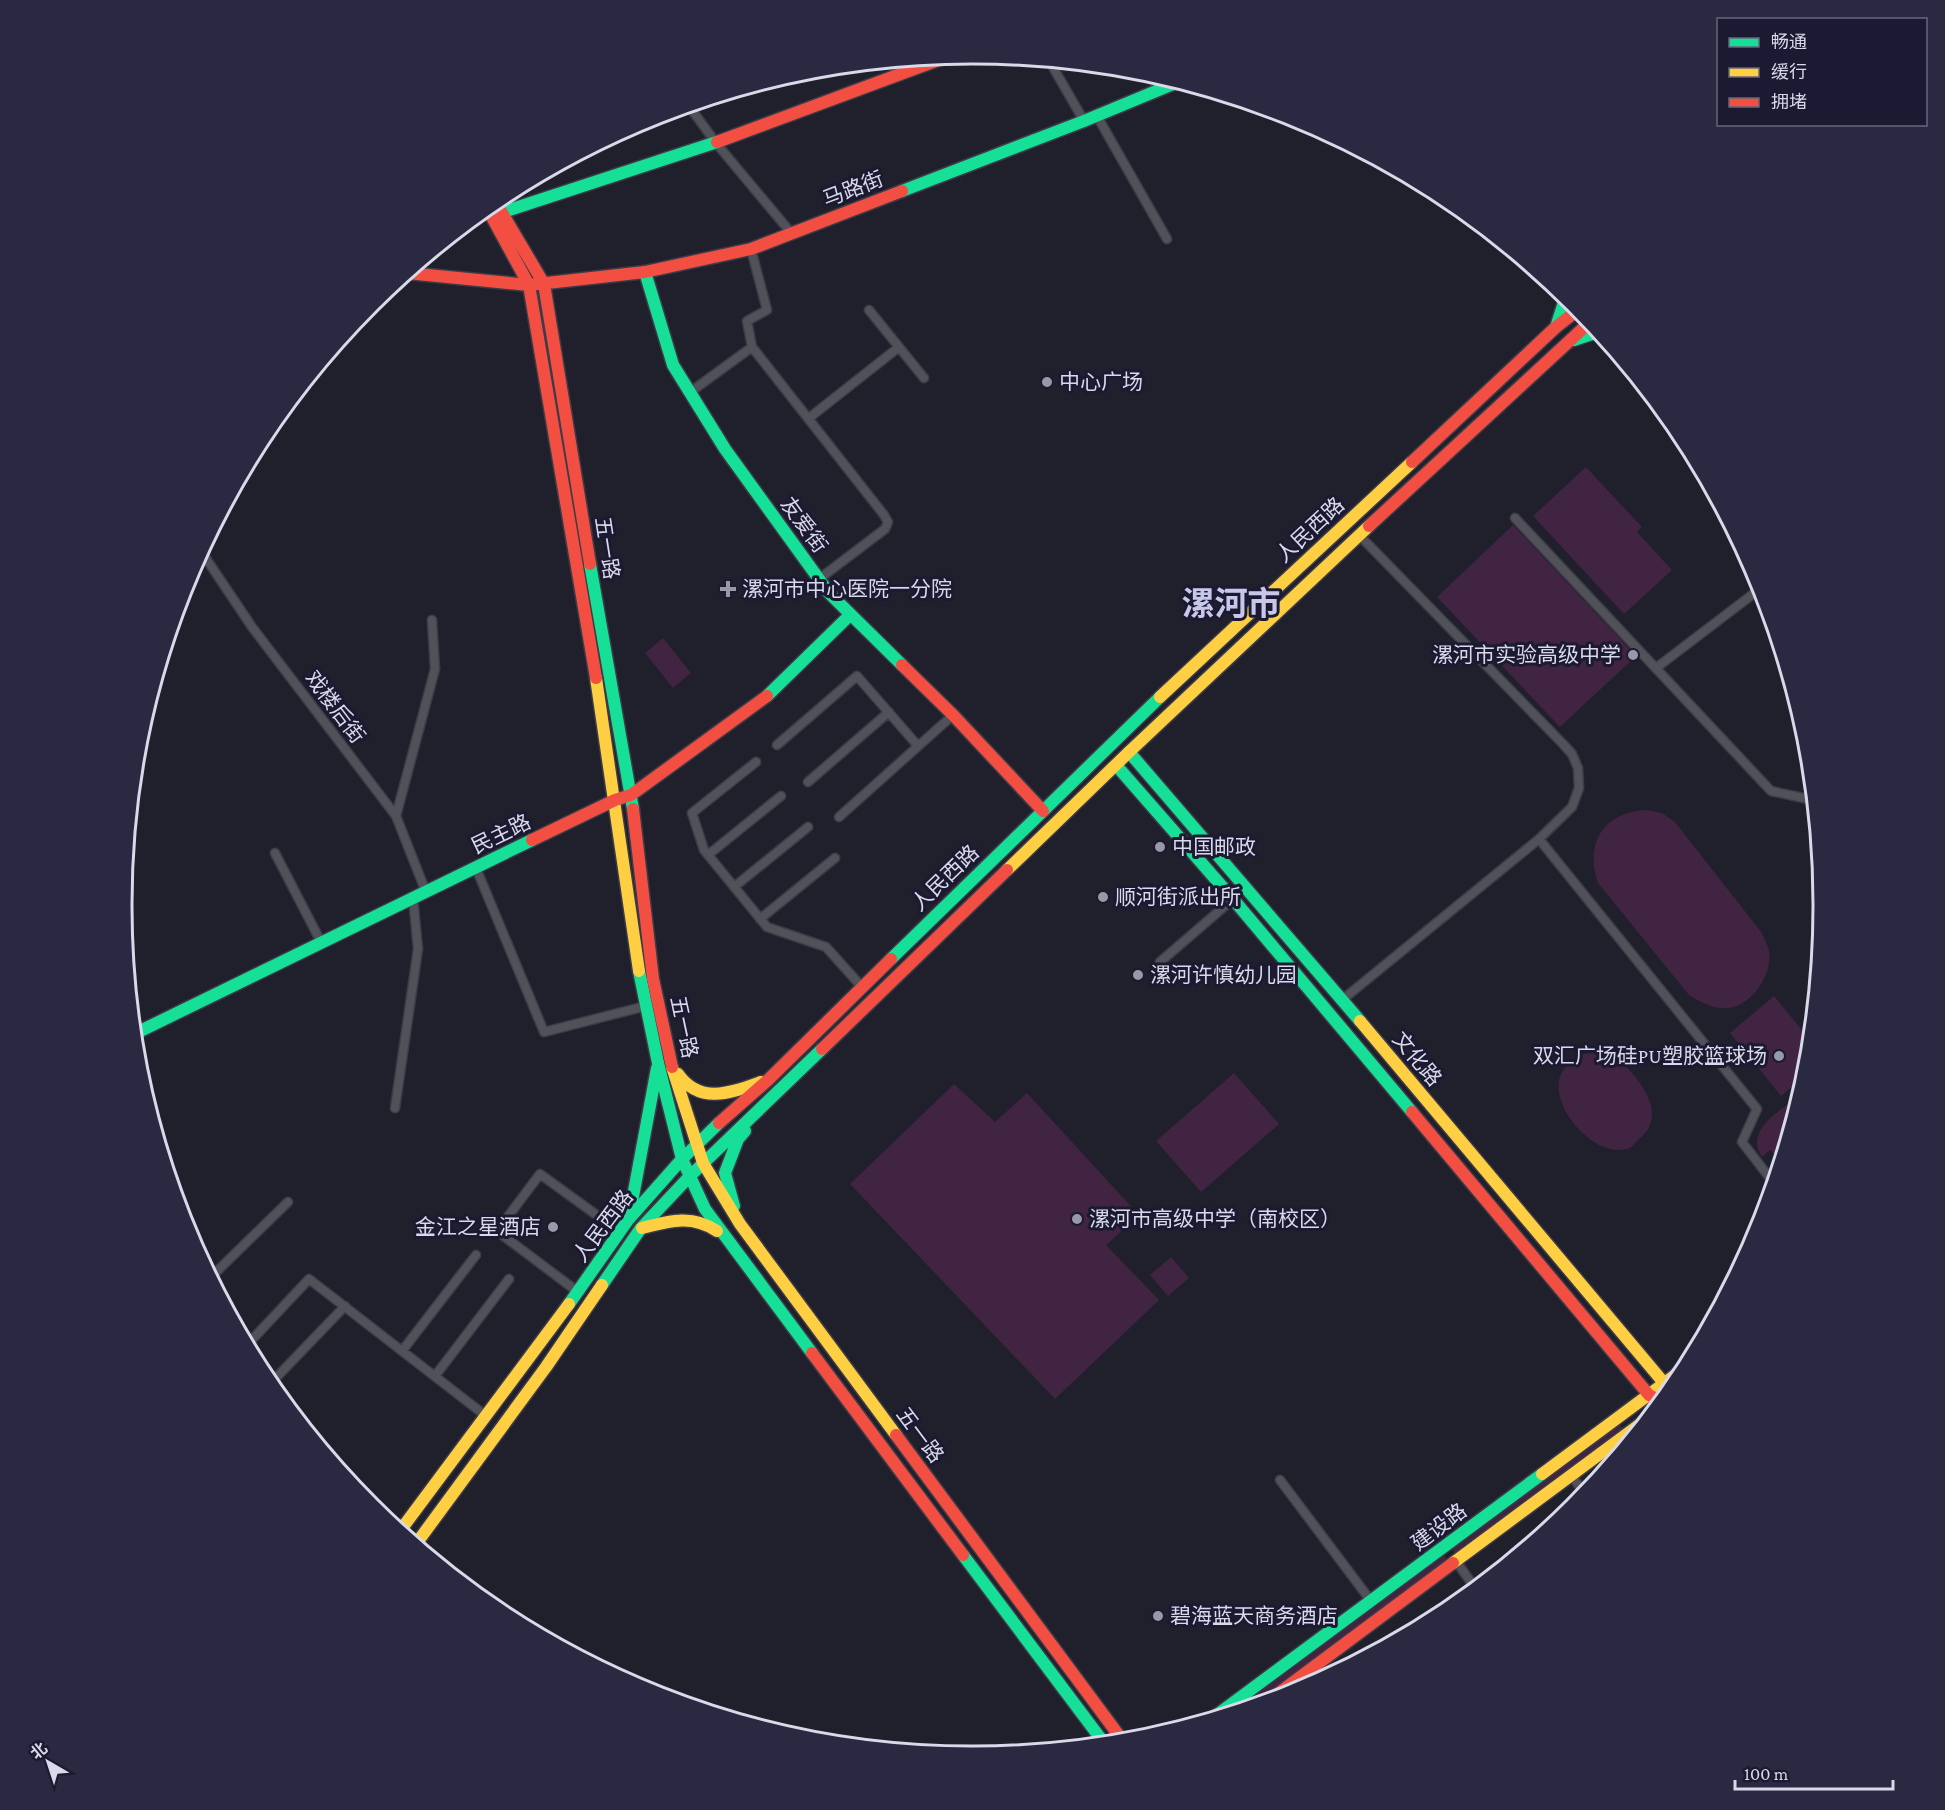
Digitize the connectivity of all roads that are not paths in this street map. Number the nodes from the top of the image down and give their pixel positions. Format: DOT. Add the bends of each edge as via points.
graph roads {
  1 [pos="923,66"];
  2 [pos="1054,69"];
  3 [pos="1165,87"];
  4 [pos="694,112"];
  5 [pos="1097,116"];
  6 [pos="1084,121"];
  7 [pos="716,143"];
  8 [pos="508,205"];
  9 [pos="496,213"];
  10 [pos="497,213"];
  11 [pos="792,234"];
  12 [pos="1167,239"];
  13 [pos="751,249"];
  14 [pos="645,272"];
  15 [pos="417,274"];
  16 [pos="544,284"];
  17 [pos="530,285"];
  18 [pos="1563,307"];
  19 [pos="870,310"];
  20 [pos="1571,315"];
  21 [pos="1556,327"];
  22 [pos="1583,328"];
  23 [pos="1589,335"];
  24 [pos="1567,342"];
  25 [pos="899,346"];
  26 [pos="753,347"];
  27 [pos="924,378"];
  28 [pos="689,393"];
  29 [pos="809,418"];
  30 [pos="1515,518"];
  31 [pos="1359,535"];
  32 [pos="207,560"];
  33 [pos="819,579"];
  34 [pos="1753,594"];
  35 [pos="850,615"];
  36 [pos="432,620"];
  37 [pos="1656,668"];
  38 [pos="889,712"];
  39 [pos="953,715"];
  40 [pos="777,745"];
  41 [pos="918,746"];
  42 [pos="1129,752"];
  43 [pos="756,762"];
  44 [pos="1116,765"];
  45 [pos="1142,766"];
  46 [pos="1128,778"];
  47 [pos="808,782"];
  48 [pos="631,795"];
  49 [pos="782,796"];
  50 [pos="1806,799"];
  51 [pos="615,800"];
  52 [pos="1043,811"];
  53 [pos="396,816"];
  54 [pos="839,817"];
  55 [pos="808,827"];
  56 [pos="1539,839"];
  57 [pos="275,853"];
  58 [pos="708,855"];
  59 [pos="835,858"];
  60 [pos="477,868"];
  61 [pos="734,887"];
  62 [pos="426,892"];
  63 [pos="413,898"];
  64 [pos="1233,898"];
  65 [pos="760,919"];
  66 [pos="321,942"];
  67 [pos="1160,962"];
  68 [pos="862,987"];
  69 [pos="1341,1000"];
  70 [pos="646,1006"];
  71 [pos="142,1030"];
  72 [pos="663,1060"];
  73 [pos="768,1080"];
  74 [pos="767,1103"];
  75 [pos="395,1108"];
  76 [pos="696,1144"];
  77 [pos="681,1159"];
  78 [pos="703,1163"];
  79 [pos="1768,1175"];
  80 [pos="689,1177"];
  81 [pos="288,1202"];
  82 [pos="628,1220"];
  83 [pos="740,1224"];
  84 [pos="641,1228"];
  85 [pos="620,1232"];
  86 [pos="723,1236"];
  87 [pos="476,1255"];
  88 [pos="217,1272"];
  89 [pos="509,1279"];
  90 [pos="578,1292"];
  91 [pos="345,1306"];
  92 [pos="253,1338"];
  93 [pos="402,1351"];
  94 [pos="435,1376"];
  95 [pos="277,1377"];
  96 [pos="1661,1386"];
  97 [pos="1656,1393"];
  98 [pos="1649,1395"];
  99 [pos="1653,1397"];
  100 [pos="486,1416"];
  101 [pos="1622,1437"];
  102 [pos="1571,1475"];
  103 [pos="1280,1480"];
  104 [pos="1579,1486"];
  105 [pos="405,1525"];
  106 [pos="420,1539"];
  107 [pos="1445,1547"];
  108 [pos="1456,1561"];
  109 [pos="1470,1582"];
  110 [pos="1371,1601"];
  111 [pos="1293,1682"];
  112 [pos="1231,1705"];
  113 [pos="1117,1732"];
  114 [pos="1098,1735"];
  1 -- 7 [label="street"];
  2 -- 6 [label="street"];
  3 -- 5 [label="street, 马路街"];
  4 -- 7 [label="street"];
  5 -- 6 [label="street, 马路街"];
  5 -- 12 [label="street"];
  6 -- 11 [label="street, 马路街"];
  7 -- 8 [label="street"];
  7 -- 11 [label="street"];
  9 -- 17 [label="street, 五一路"];
  10 -- 16 [label="street, 五一路"];
  11 -- 13 [label="street, 马路街"];
  13 -- 14 [label="street, 马路街"];
  13 -- 26 [label="street" via="767,310 747,321"];
  14 -- 16 [label="street, 马路街"];
  14 -- 28 [label="street, 友爱街" via="673,365"];
  15 -- 17 [label="street, 马路街"];
  16 -- 17 [label="street, 马路街"];
  16 -- 48 [label="street, 五一路"];
  17 -- 51 [label="street, 五一路"];
  18 -- 21 [label="street"];
  19 -- 25 [label="street"];
  20 -- 21 [label="street, 人民西路"];
  21 -- 52 [label="street, 人民西路"];
  22 -- 24 [label="street, 人民西路"];
  23 -- 24 [label="street"];
  24 -- 31 [label="street, 人民西路"];
  25 -- 27 [label="street"];
  25 -- 29 [label="street"];
  26 -- 28 [label="street"];
  26 -- 29 [label="street"];
  28 -- 33 [label="street, 友爱街"];
  29 -- 33 [label="street" via="888,522 885,529"];
  30 -- 37 [label="street"];
  31 -- 42 [label="street, 人民西路"];
  31 -- 56 [label="street" via="1572,754 1578,768 1579,788 1572,807"];
  32 -- 53 [label="street, 戏楼后街" via="252,627"];
  33 -- 35 [label="street, 友爱街"];
  34 -- 37 [label="street"];
  35 -- 39 [label="street, 友爱街"];
  35 -- 48 [label="street, 民主路" via="770,694"];
  36 -- 53 [label="street" via="435,669"];
  37 -- 50 [label="street" via="1771,791"];
  38 -- 40 [label="street" via="857,676"];
  38 -- 41 [label="street"];
  38 -- 47 [label="street"];
  39 -- 41 [label="street"];
  39 -- 52 [label="street, 友爱街"];
  41 -- 54 [label="street"];
  42 -- 44 [label="street, 人民西路"];
  42 -- 45 [label="street, 文化路"];
  43 -- 58 [label="street" via="692,813"];
  44 -- 46 [label="street, 文化路"];
  44 -- 74 [label="street, 人民西路"];
  45 -- 46 [label="street"];
  45 -- 69 [label="street, 文化路"];
  46 -- 64 [label="street, 文化路"];
  48 -- 51 [label="street, 民主路"];
  48 -- 72 [label="street, 五一路"];
  49 -- 58 [label="street"];
  51 -- 60 [label="street, 民主路"];
  51 -- 70 [label="street, 五一路"];
  52 -- 68 [label="street, 人民西路"];
  53 -- 62 [label="street, 戏楼后街"];
  55 -- 61 [label="street"];
  56 -- 69 [label="street"];
  56 -- 79 [label="street" via="1757,1109 1742,1142"];
  57 -- 66 [label="street"];
  58 -- 61 [label="street"];
  59 -- 65 [label="street"];
  60 -- 62 [label="street, 民主路"];
  60 -- 70 [label="street" via="544,1032"];
  61 -- 65 [label="street"];
  62 -- 63 [label="street, 民主路"];
  63 -- 66 [label="street, 民主路"];
  63 -- 75 [label="street" via="418,949"];
  64 -- 67 [label="street"];
  64 -- 98 [label="street, 文化路"];
  65 -- 68 [label="street" via="767,927 826,947"];
  66 -- 71 [label="street, 民主路"];
  68 -- 73 [label="street, 人民西路"];
  69 -- 96 [label="street, 文化路"];
  70 -- 72 [label="street, 五一路"];
  72 -- 73 [label="street" via="690,1089 703,1094 718,1096"];
  72 -- 76 [label="street, 五一路"];
  72 -- 77 [label="street, 五一路"];
  72 -- 82 [label="street"];
  73 -- 76 [label="street, 人民西路"];
  74 -- 78 [label="street, 人民西路"];
  74 -- 83 [label="street" via="738,1139 724,1173"];
  76 -- 77 [label="street, 人民西路"];
  76 -- 78 [label="street, 五一路"];
  77 -- 80 [label="street, 五一路"];
  77 -- 82 [label="street, 人民西路"];
  78 -- 80 [label="street, 人民西路"];
  78 -- 83 [label="street, 五一路"];
  80 -- 84 [label="street, 人民西路"];
  80 -- 86 [label="street, 五一路"];
  81 -- 88 [label="street"];
  82 -- 85 [label="street, 人民西路"];
  83 -- 113 [label="street, 五一路"];
  84 -- 86 [label="street" via="679,1220 705,1223"];
  84 -- 106 [label="street, 人民西路" via="546,1367"];
  85 -- 90 [label="street, 人民西路"];
  85 -- 90 [label="street" via="540,1174 497,1231"];
  86 -- 114 [label="street, 五一路"];
  87 -- 93 [label="street"];
  89 -- 94 [label="street"];
  90 -- 100 [label="street, 人民西路"];
  91 -- 92 [label="street" via="309,1279"];
  91 -- 93 [label="street"];
  91 -- 95 [label="street"];
  93 -- 94 [label="street"];
  94 -- 100 [label="street"];
  97 -- 98 [label="street, 建设路"];
  98 -- 99 [label="street, 文化路"];
  98 -- 107 [label="street, 建设路"];
  100 -- 105 [label="street, 人民西路"];
  101 -- 102 [label="street, 建设路"];
  102 -- 104 [label="street"];
  102 -- 108 [label="street, 建设路"];
  103 -- 110 [label="street"];
  107 -- 108 [label="street"];
  107 -- 110 [label="street, 建设路"];
  108 -- 109 [label="street"];
  108 -- 111 [label="street, 建设路"];
  110 -- 112 [label="street, 建设路"];
}
